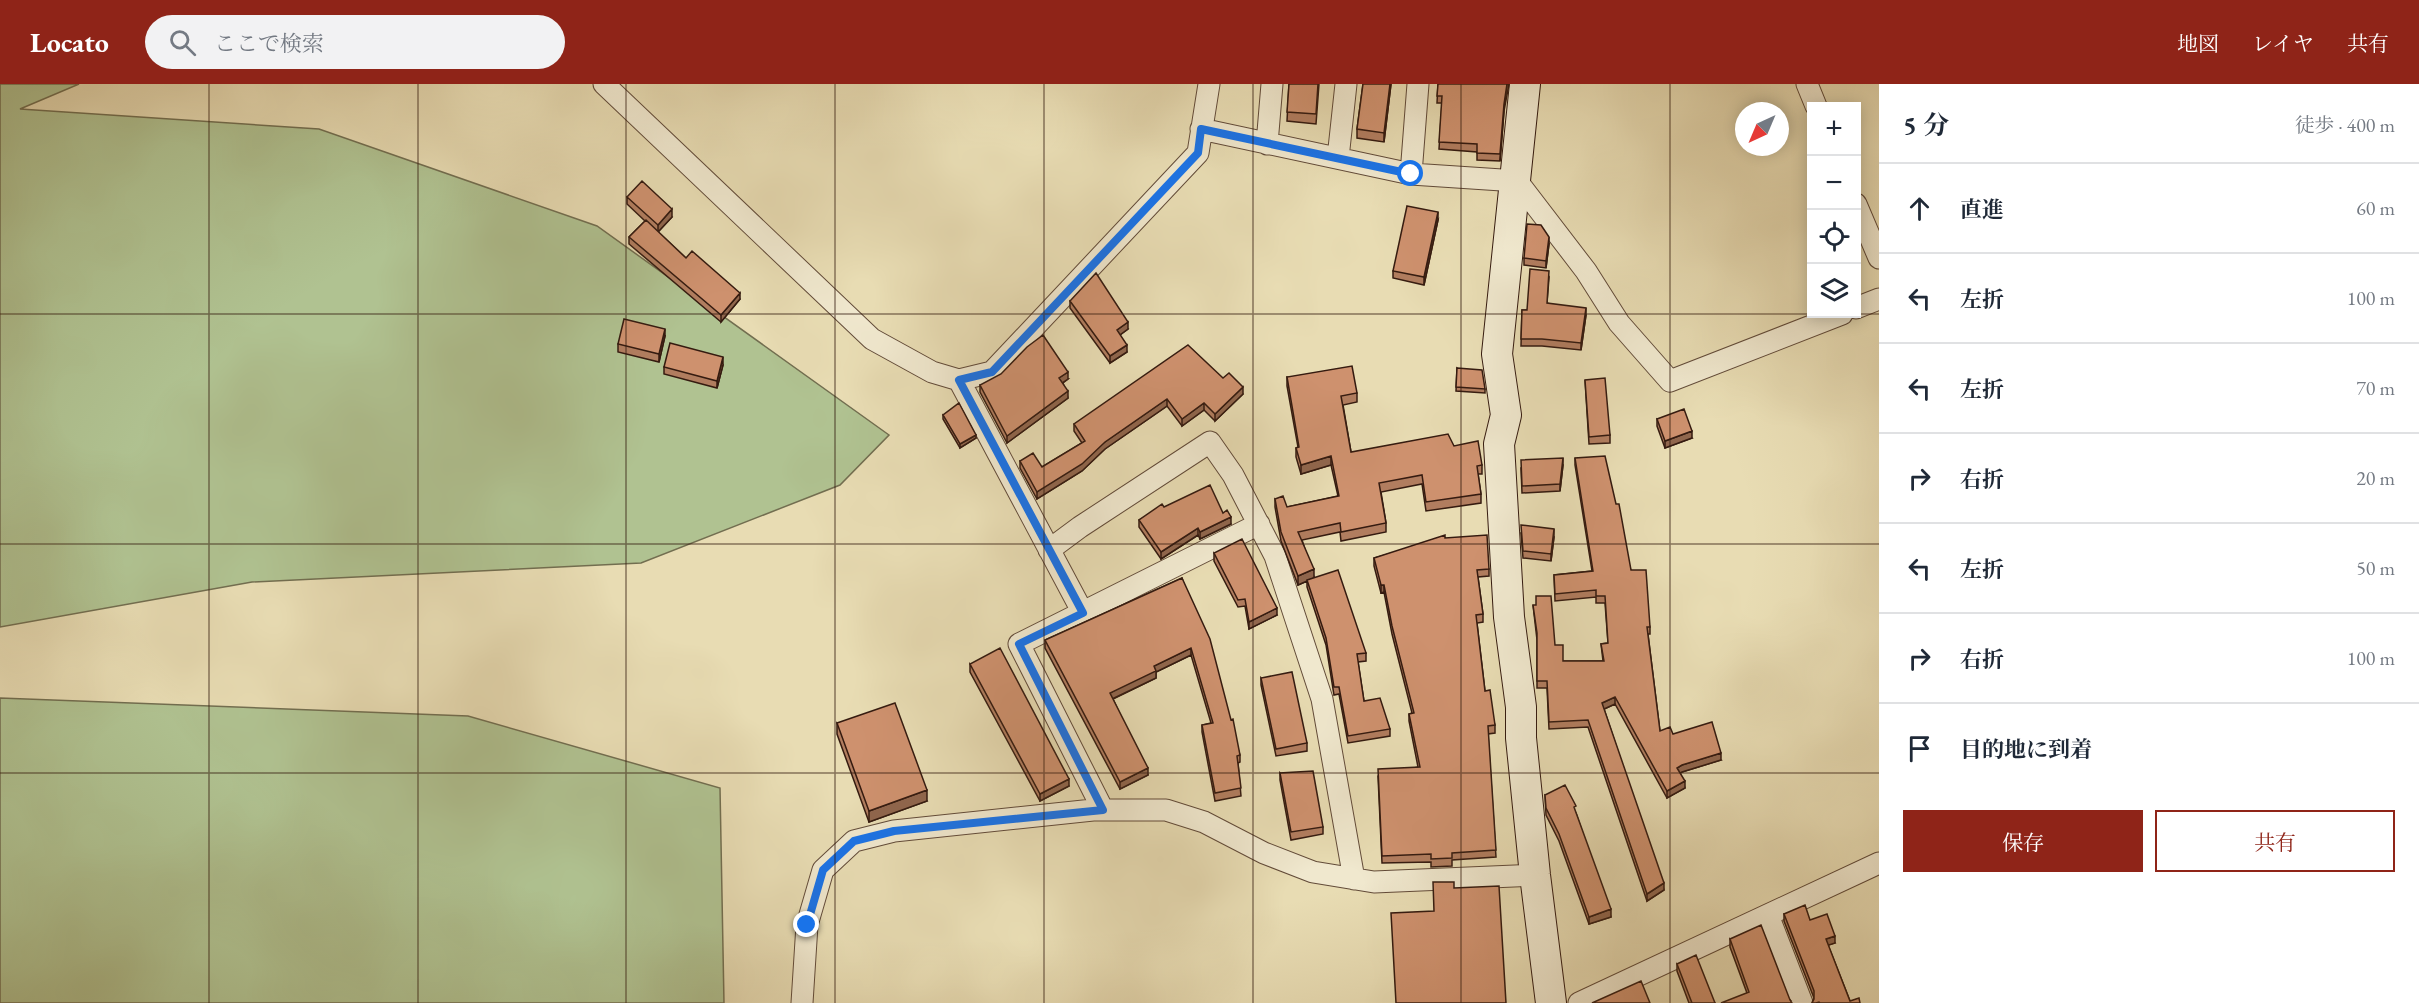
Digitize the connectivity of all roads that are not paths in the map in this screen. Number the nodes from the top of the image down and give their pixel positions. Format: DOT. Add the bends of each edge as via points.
graph roads {
  1 [pos="604,84"];
  2 [pos="1209,84"];
  3 [pos="1272,84"];
  4 [pos="1346,84"];
  5 [pos="1418,84"];
  6 [pos="1525,84"];
  7 [pos="1807,84"];
  8 [pos="1814,102"];
  9 [pos="1201,129"];
  10 [pos="1268,144"];
  11 [pos="1338,158"];
  12 [pos="1411,174"];
  13 [pos="1517,181"];
  14 [pos="1859,210"];
  15 [pos="1879,258"];
  16 [pos="1879,299"];
  17 [pos="1861,306"];
  18 [pos="1832,318"];
  19 [pos="959,380"];
  20 [pos="1258,524"];
  21 [pos="1049,550"];
  22 [pos="1083,613"];
  23 [pos="1103,810"];
  24 [pos="1879,863"];
  25 [pos="1535,875"];
  26 [pos="1354,879"];
  27 [pos="1768,915"];
  28 [pos="802,1003"];
  29 [pos="1551,1003"];
  30 [pos="1579,1003"];
  31 [pos="1802,1003"];
  1 -- 19 [label="street" via="872,339 932,372"];
  2 -- 9 [label="street"];
  3 -- 10 [label="street"];
  4 -- 11 [label="street"];
  5 -- 12 [label="street"];
  6 -- 13 [label="street"];
  7 -- 8 [label="street"];
  9 -- 10 [label="street"];
  9 -- 19 [label="street" via="1198,153 992,372"];
  10 -- 11 [label="street"];
  11 -- 12 [label="street"];
  12 -- 13 [label="street"];
  13 -- 18 [label="street" via="1586,271 1619,322 1670,381"];
  13 -- 25 [label="street" via="1497,354 1506,415 1499,444 1509,617 1521,706"];
  14 -- 15 [label="street"];
  16 -- 17 [label="street"];
  19 -- 21 [label="street"];
  20 -- 21 [label="street" via="1210,442"];
  20 -- 22 [label="street"];
  20 -- 26 [label="street" via="1275,556 1322,699"];
  21 -- 22 [label="street"];
  22 -- 23 [label="street" via="1019,644"];
  23 -- 26 [label="street" via="1166,810 1204,822 1264,853 1313,872"];
  23 -- 28 [label="street" via="894,831 854,841 823,870 807,925"];
  24 -- 27 [label="street"];
  25 -- 26 [label="street" via="1374,882"];
  25 -- 29 [label="street"];
  27 -- 30 [label="street"];
  27 -- 31 [label="street"];
}
